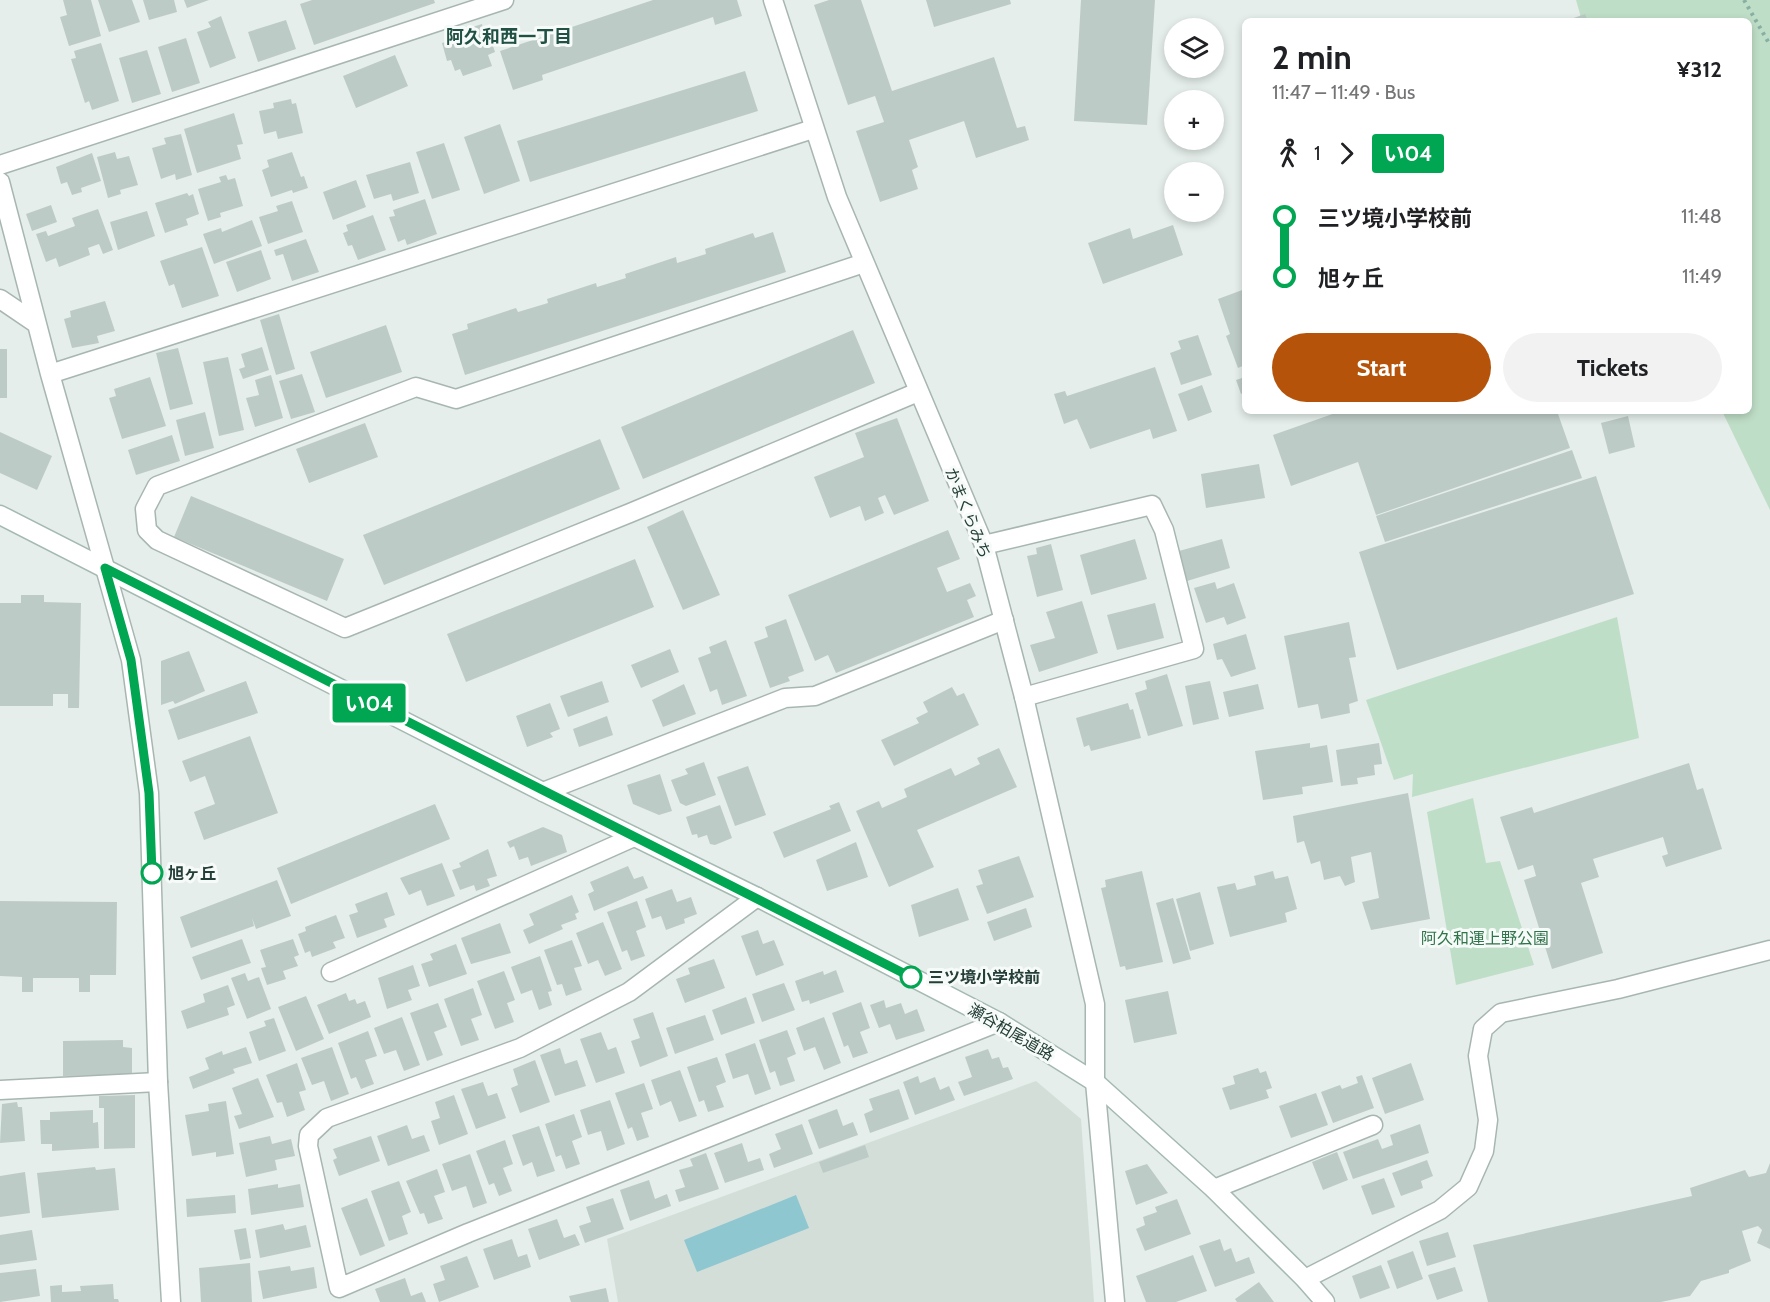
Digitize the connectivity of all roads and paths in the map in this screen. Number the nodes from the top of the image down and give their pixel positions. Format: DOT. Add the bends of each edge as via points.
graph roads {
  1 [pos="504,0"];
  2 [pos="773,0"];
  3 [pos="1744,0"];
  4 [pos="1770,45"];
  5 [pos="813,129"];
  6 [pos="0,165"];
  7 [pos="0,182"];
  8 [pos="864,263"];
  9 [pos="0,299"];
  10 [pos="37,324"];
  11 [pos="50,374"];
  12 [pos="918,392"];
  13 [pos="0,515"];
  14 [pos="984,545"];
  15 [pos="105,568"];
  16 [pos="1004,621"];
  17 [pos="1024,697"];
  18 [pos="543,792"];
  19 [pos="633,837"];
  20 [pos="757,897"];
  21 [pos="1770,950"];
  22 [pos="331,972"];
  23 [pos="999,1022"];
  24 [pos="158,1082"];
  25 [pos="1095,1082"];
  26 [pos="0,1090"];
  27 [pos="1373,1125"];
  28 [pos="1214,1189"];
  29 [pos="1305,1279"];
  30 [pos="171,1302"];
  31 [pos="1114,1302"];
  32 [pos="1325,1302"];
  1 -- 6 [label="street"];
  2 -- 5 [label="street, かまくらみち"];
  3 -- 4 [label="path"];
  5 -- 8 [label="street, かまくらみち"];
  5 -- 11 [label="street"];
  7 -- 10 [label="street"];
  8 -- 12 [label="street, かまくらみち"];
  8 -- 12 [label="street" via="456,399 416,387 157,486 145,509 147,530 157,540 345,628"];
  9 -- 10 [label="street"];
  10 -- 11 [label="street"];
  11 -- 15 [label="street"];
  12 -- 14 [label="street, かまくらみち"];
  13 -- 15 [label="street, 瀬谷柏尾道路"];
  14 -- 16 [label="street, かまくらみち"];
  14 -- 17 [label="street" via="1152,505 1164,530 1194,648"];
  15 -- 18 [label="street, 瀬谷柏尾道路"];
  15 -- 24 [label="street" via="131,660 149,793"];
  16 -- 17 [label="street, かまくらみち"];
  16 -- 18 [label="street" via="815,696 785,698"];
  17 -- 25 [label="street, かまくらみち" via="1095,1004"];
  18 -- 19 [label="street, 瀬谷柏尾道路"];
  19 -- 20 [label="street, 瀬谷柏尾道路"];
  19 -- 22 [label="street"];
  20 -- 23 [label="street, 瀬谷柏尾道路"];
  20 -- 23 [label="street" via="629,992 520,1048 327,1118 309,1135 308,1146 339,1288"];
  21 -- 29 [label="street" via="1618,989 1501,1013 1483,1029 1478,1056 1488,1120 1484,1151 1468,1187 1440,1210"];
  23 -- 25 [label="street, 瀬谷柏尾道路"];
  24 -- 26 [label="street"];
  24 -- 30 [label="street"];
  25 -- 28 [label="street, 瀬谷柏尾道路"];
  25 -- 31 [label="street, かまくらみち"];
  27 -- 28 [label="street"];
  28 -- 29 [label="street, 瀬谷柏尾道路"];
  29 -- 32 [label="street, 瀬谷柏尾道路"];
}
